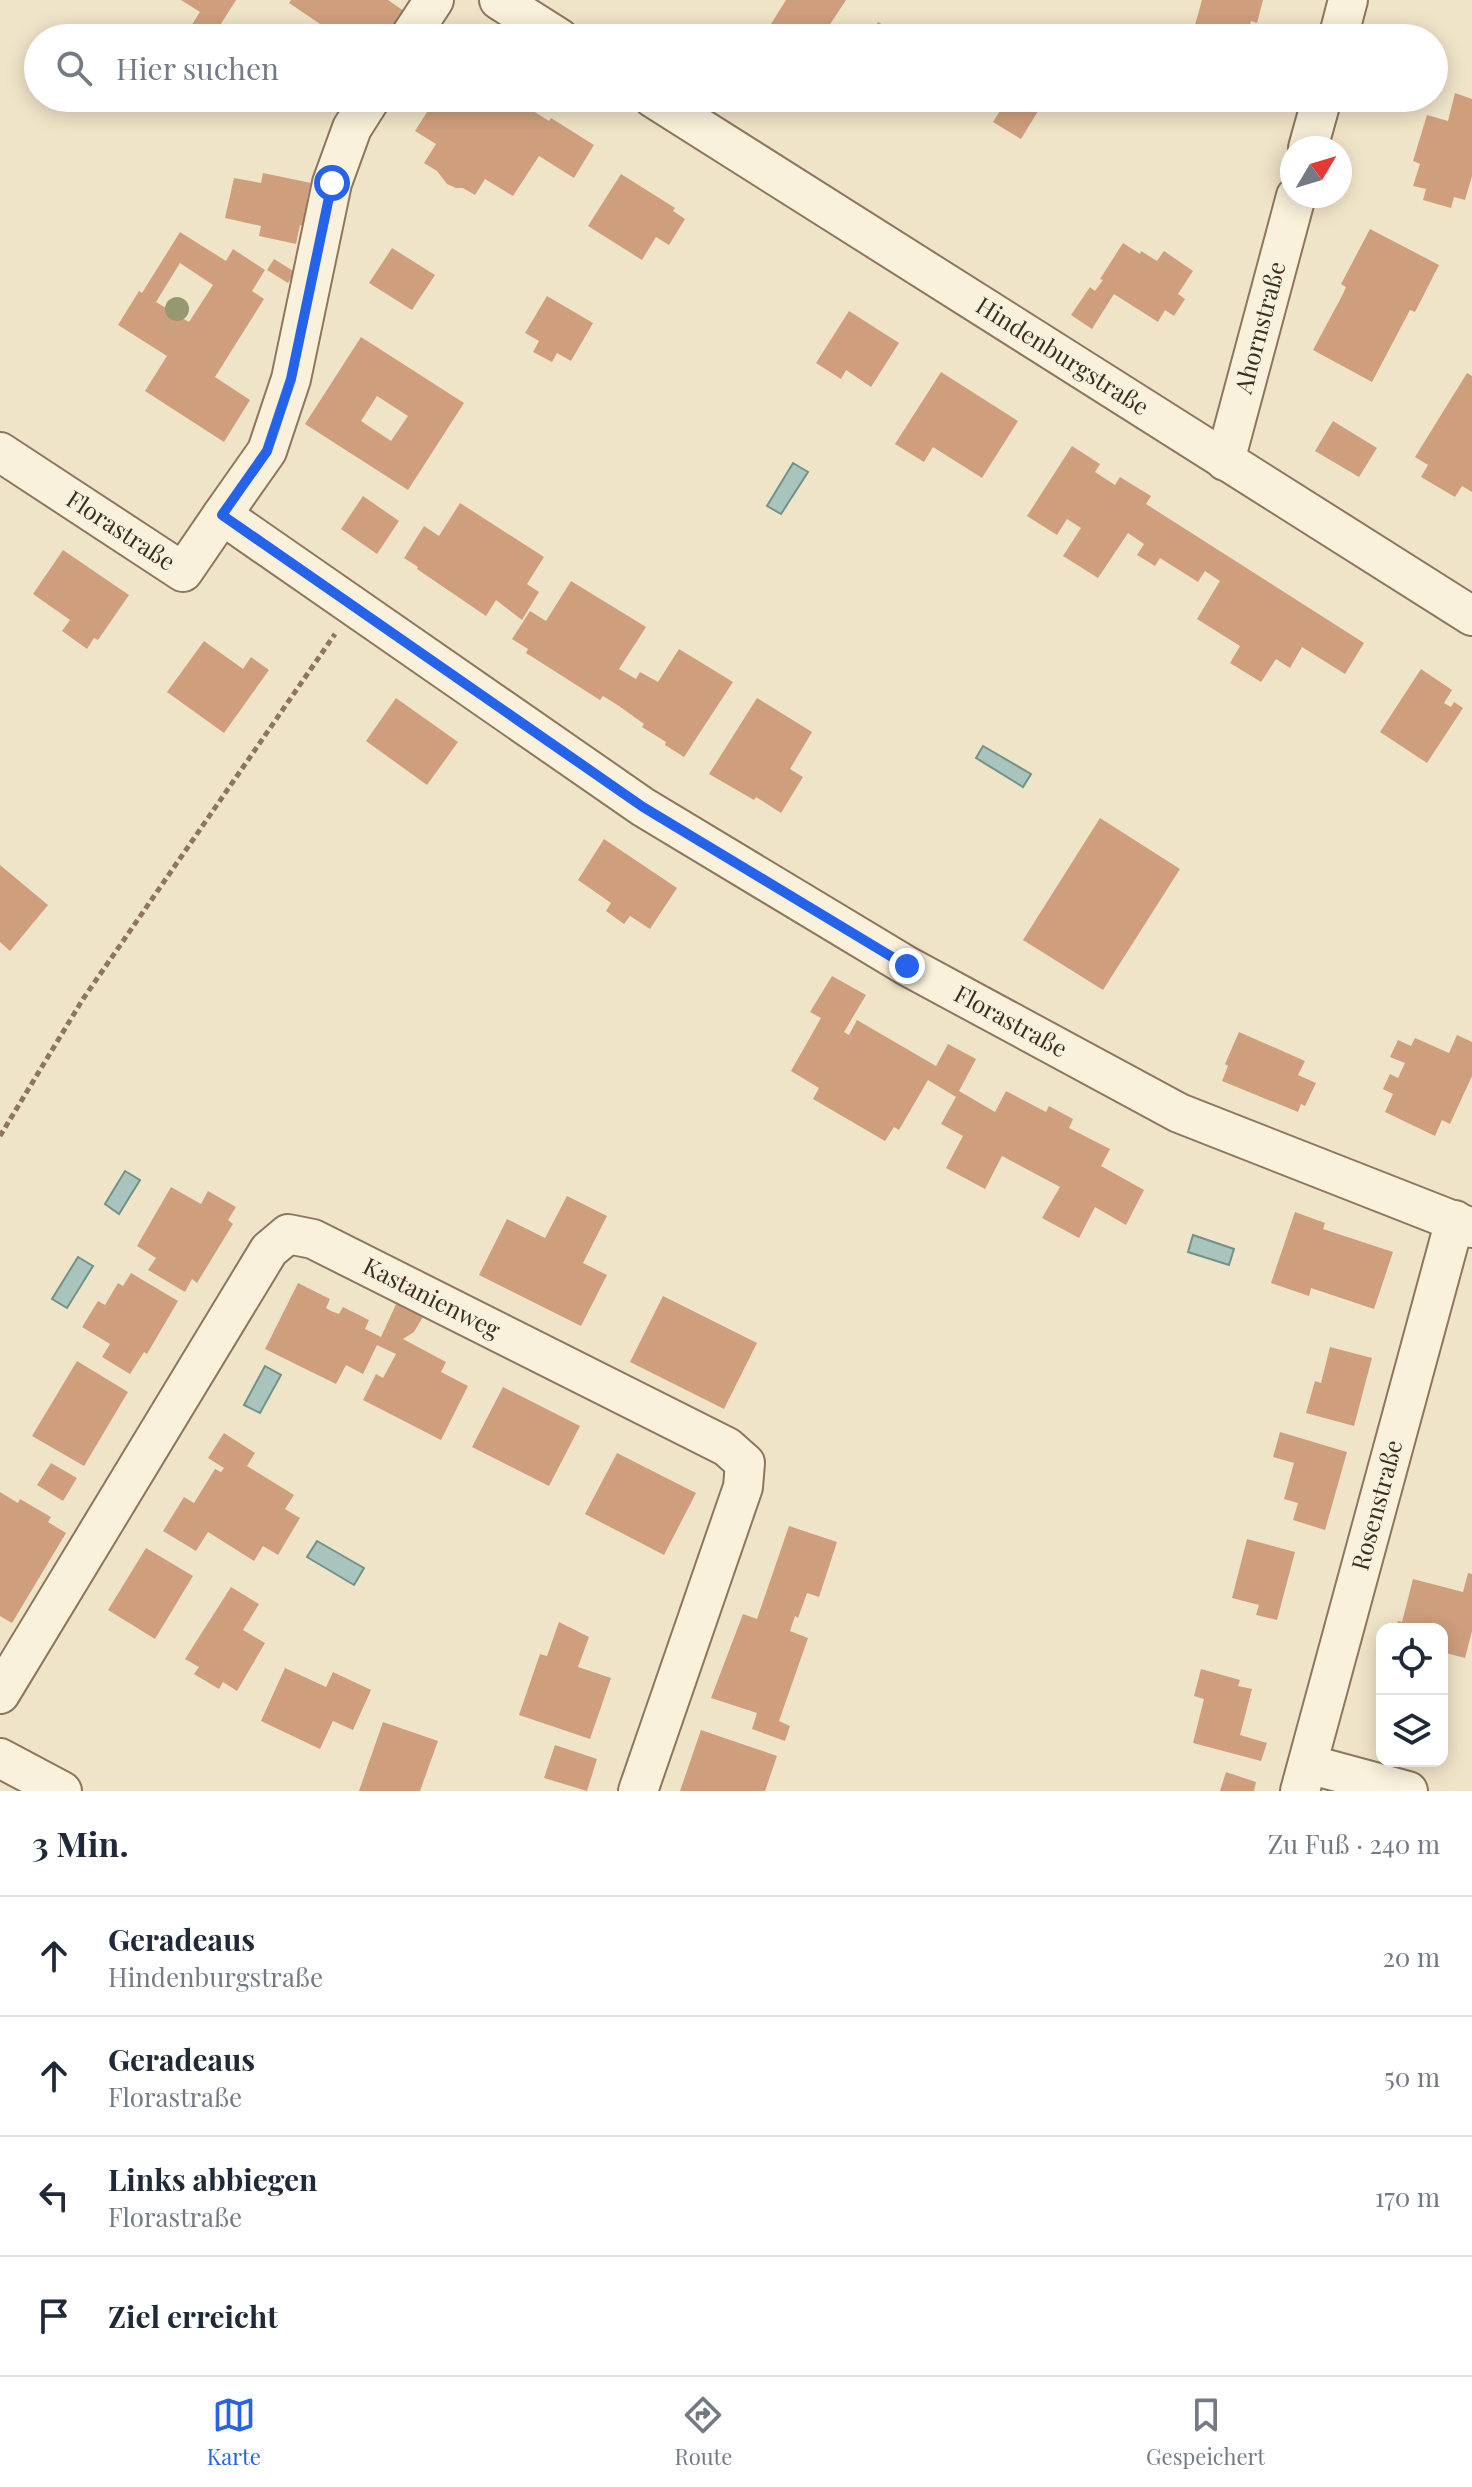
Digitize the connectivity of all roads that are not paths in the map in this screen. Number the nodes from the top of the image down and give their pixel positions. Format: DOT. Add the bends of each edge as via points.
graph roads {
  1 [pos="434,0"];
  2 [pos="499,0"];
  3 [pos="1348,0"];
  4 [pos="418,24"];
  5 [pos="537,24"];
  6 [pos="1342,24"];
  7 [pos="362,112"];
  8 [pos="675,112"];
  9 [pos="1318,112"];
  10 [pos="1311,136"];
  11 [pos="1293,208"];
  12 [pos="0,452"];
  13 [pos="1225,461"];
  14 [pos="222,515"];
  15 [pos="1472,616"];
  16 [pos="1464,1224"];
  17 [pos="0,1694"];
  18 [pos="0,1758"];
  19 [pos="1312,1782"];
  20 [pos="62,1791"];
  21 [pos="638,1791"];
  22 [pos="1408,1791"];
  1 -- 4 [label="street"];
  2 -- 5 [label="street"];
  3 -- 6 [label="street"];
  7 -- 14 [label="street, Florastraße" via="332,183 291,379 267,451"];
  8 -- 13 [label="street, Hindenburgstraße"];
  9 -- 10 [label="street"];
  11 -- 13 [label="street, Ahornstraße"];
  12 -- 14 [label="street, Florastraße" via="183,572"];
  13 -- 15 [label="street, Hindenburgstraße"];
  14 -- 16 [label="street, Florastraße" via="643,807 907,966 1179,1113"];
  16 -- 19 [label="street, Rosenstraße"];
  17 -- 21 [label="street, Kastanienweg" via="269,1250 288,1234 313,1239 727,1447 745,1463 743,1487"];
  18 -- 20 [label="street"];
  19 -- 22 [label="street"];
}
